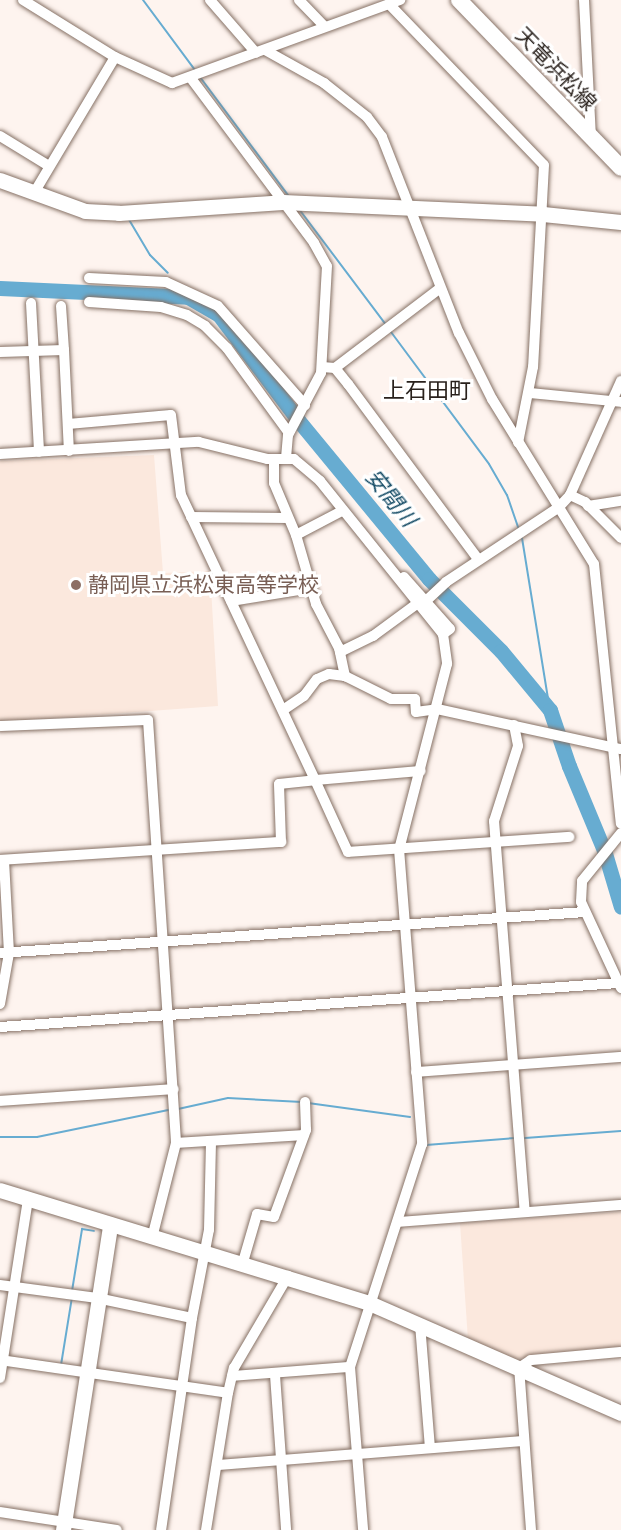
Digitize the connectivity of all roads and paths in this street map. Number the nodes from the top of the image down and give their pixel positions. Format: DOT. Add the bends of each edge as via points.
graph roads {
  1 [pos="22,0"];
  2 [pos="210,0"];
  3 [pos="299,0"];
  4 [pos="400,0"];
  5 [pos="459,0"];
  6 [pos="584,0"];
  7 [pos="389,4"];
  8 [pos="325,27"];
  9 [pos="261,52"];
  10 [pos="115,57"];
  11 [pos="191,77"];
  12 [pos="0,136"];
  13 [pos="591,137"];
  14 [pos="49,166"];
  15 [pos="621,168"];
  16 [pos="0,180"];
  17 [pos="34,193"];
  18 [pos="290,202"];
  19 [pos="409,207"];
  20 [pos="543,214"];
  21 [pos="621,222"];
  22 [pos="89,278"];
  23 [pos="439,289"];
  24 [pos="89,302"];
  25 [pos="31,303"];
  26 [pos="61,306"];
  27 [pos="64,350"];
  28 [pos="34,351"];
  29 [pos="0,352"];
  30 [pos="322,367"];
  31 [pos="334,368"];
  32 [pos="621,381"];
  33 [pos="530,393"];
  34 [pos="617,402"];
  35 [pos="304,406"];
  36 [pos="68,424"];
  37 [pos="289,433"];
  38 [pos="518,443"];
  39 [pos="174,444"];
  40 [pos="69,450"];
  41 [pos="39,452"];
  42 [pos="0,454"];
  43 [pos="274,459"];
  44 [pos="286,459"];
  45 [pos="570,495"];
  46 [pos="621,501"];
  47 [pos="588,506"];
  48 [pos="558,508"];
  49 [pos="342,511"];
  50 [pos="191,517"];
  51 [pos="288,518"];
  52 [pos="296,535"];
  53 [pos="621,538"];
  54 [pos="478,559"];
  55 [pos="311,588"];
  56 [pos="425,600"];
  57 [pos="231,601"];
  58 [pos="340,652"];
  59 [pos="345,676"];
  60 [pos="437,709"];
  61 [pos="283,710"];
  62 [pos="0,726"];
  63 [pos="514,726"];
  64 [pos="616,747"];
  65 [pos="421,771"];
  66 [pos="315,780"];
  67 [pos="621,824"];
  68 [pos="621,833"];
  69 [pos="569,837"];
  70 [pos="496,842"];
  71 [pos="399,849"];
  72 [pos="157,850"];
  73 [pos="2,860"];
  74 [pos="585,912"];
  75 [pos="502,918"];
  76 [pos="405,926"];
  77 [pos="164,942"];
  78 [pos="5,953"];
  79 [pos="620,986"];
  80 [pos="508,990"];
  81 [pos="410,998"];
  82 [pos="0,1004"];
  83 [pos="169,1016"];
  84 [pos="0,1027"];
  85 [pos="621,1057"];
  86 [pos="513,1065"];
  87 [pos="417,1072"];
  88 [pos="174,1089"];
  89 [pos="0,1101"];
  90 [pos="305,1102"];
  91 [pos="304,1135"];
  92 [pos="211,1141"];
  93 [pos="176,1143"];
  94 [pos="0,1190"];
  95 [pos="28,1199"];
  96 [pos="621,1205"];
  97 [pos="525,1212"];
  98 [pos="398,1221"];
  99 [pos="110,1226"];
  100 [pos="152,1238"];
  101 [pos="205,1253"];
  102 [pos="243,1262"];
  103 [pos="288,1276"];
  104 [pos="0,1285"];
  105 [pos="15,1286"];
  106 [pos="97,1298"];
  107 [pos="369,1303"];
  108 [pos="192,1318"];
  109 [pos="420,1324"];
  110 [pos="621,1352"];
  111 [pos="1,1360"];
  112 [pos="350,1367"];
  113 [pos="519,1368"];
  114 [pos="86,1374"];
  115 [pos="275,1375"];
  116 [pos="232,1376"];
  117 [pos="0,1378"];
  118 [pos="183,1387"];
  119 [pos="228,1393"];
  120 [pos="621,1413"];
  121 [pos="524,1441"];
  122 [pos="430,1448"];
  123 [pos="357,1453"];
  124 [pos="281,1459"];
  125 [pos="217,1465"];
  126 [pos="0,1512"];
  127 [pos="64,1527"];
  128 [pos="117,1530"];
  129 [pos="161,1530"];
  130 [pos="206,1530"];
  131 [pos="286,1530"];
  132 [pos="363,1530"];
  133 [pos="531,1530"];
  1 -- 10 [label="street"];
  2 -- 9 [label="street"];
  3 -- 8 [label="street"];
  4 -- 7 [label="street"];
  5 -- 13 [label="main road, 天竜浜松線"];
  6 -- 13 [label="street"];
  7 -- 8 [label="street"];
  7 -- 20 [label="street" via="544,165"];
  8 -- 9 [label="street"];
  9 -- 11 [label="street"];
  9 -- 19 [label="street" via="324,83 367,117 392,156"];
  10 -- 11 [label="street" via="158,80 172,83"];
  10 -- 14 [label="street"];
  11 -- 18 [label="street"];
  12 -- 14 [label="street"];
  13 -- 15 [label="main road, 天竜浜松線"];
  14 -- 17 [label="street"];
  16 -- 17 [label="street"];
  17 -- 18 [label="street" via="85,211 125,213"];
  18 -- 19 [label="street"];
  18 -- 30 [label="street" via="327,266"];
  19 -- 20 [label="street"];
  19 -- 23 [label="street"];
  20 -- 21 [label="street"];
  20 -- 33 [label="street"];
  22 -- 35 [label="street" via="166,282 218,306"];
  23 -- 31 [label="street"];
  23 -- 38 [label="street" via="492,399"];
  24 -- 37 [label="street" via="161,307 205,326 227,348"];
  25 -- 28 [label="street"];
  26 -- 27 [label="street"];
  27 -- 28 [label="street"];
  27 -- 36 [label="street"];
  28 -- 29 [label="street"];
  28 -- 41 [label="street"];
  30 -- 31 [label="street"];
  30 -- 35 [label="street"];
  31 -- 54 [label="street"];
  32 -- 34 [label="street"];
  33 -- 34 [label="street"];
  33 -- 38 [label="street"];
  34 -- 45 [label="street" via="588,448"];
  35 -- 37 [label="street"];
  36 -- 39 [label="street" via="171,416"];
  36 -- 40 [label="street"];
  37 -- 44 [label="street"];
  38 -- 48 [label="street"];
  39 -- 40 [label="street"];
  39 -- 43 [label="street" via="210,444"];
  39 -- 50 [label="street" via="181,495"];
  40 -- 41 [label="street"];
  41 -- 42 [label="street"];
  43 -- 44 [label="street"];
  43 -- 51 [label="street" via="274,483"];
  44 -- 49 [label="street" via="305,466"];
  45 -- 47 [label="street"];
  45 -- 48 [label="street"];
  46 -- 47 [label="street"];
  47 -- 53 [label="street"];
  48 -- 54 [label="street"];
  48 -- 64 [label="street" via="594,564"];
  49 -- 52 [label="street"];
  49 -- 56 [label="street" via="391,572"];
  50 -- 51 [label="street"];
  50 -- 57 [label="street"];
  51 -- 52 [label="street"];
  52 -- 55 [label="street"];
  54 -- 56 [label="street"];
  55 -- 57 [label="street"];
  55 -- 58 [label="street"];
  56 -- 58 [label="street" via="373,636"];
  56 -- 60 [label="street" via="443,634 447,664"];
  57 -- 61 [label="street"];
  58 -- 59 [label="street"];
  59 -- 60 [label="street" via="369,685 380,695 415,699 416,712"];
  59 -- 61 [label="street" via="329,674 317,679 304,696"];
  60 -- 63 [label="street"];
  60 -- 65 [label="street"];
  61 -- 66 [label="street"];
  62 -- 72 [label="street" via="148,720"];
  63 -- 64 [label="street"];
  63 -- 70 [label="street" via="518,746 494,821"];
  64 -- 67 [label="street"];
  65 -- 66 [label="street"];
  65 -- 71 [label="street"];
  66 -- 71 [label="street" via="348,852"];
  66 -- 72 [label="street" via="279,784 281,842"];
  68 -- 74 [label="street" via="584,879 581,902"];
  69 -- 70 [label="street"];
  70 -- 71 [label="street"];
  70 -- 75 [label="street"];
  71 -- 76 [label="street"];
  72 -- 73 [label="street"];
  72 -- 77 [label="street"];
  73 -- 78 [label="street"];
  74 -- 75 [label="street"];
  74 -- 79 [label="street"];
  75 -- 76 [label="street"];
  75 -- 80 [label="street"];
  76 -- 77 [label="street"];
  76 -- 81 [label="street"];
  77 -- 78 [label="street"];
  77 -- 83 [label="street"];
  78 -- 82 [label="street"];
  79 -- 80 [label="street"];
  80 -- 81 [label="street"];
  80 -- 86 [label="street"];
  81 -- 83 [label="street"];
  81 -- 87 [label="street"];
  83 -- 84 [label="street"];
  83 -- 88 [label="street"];
  85 -- 86 [label="street"];
  86 -- 87 [label="street"];
  86 -- 97 [label="street"];
  87 -- 98 [label="street" via="422,1144"];
  88 -- 89 [label="street"];
  88 -- 93 [label="street"];
  90 -- 91 [label="street"];
  91 -- 92 [label="street"];
  91 -- 102 [label="street" via="274,1217 257,1214"];
  92 -- 93 [label="street"];
  92 -- 101 [label="street" via="212,1207"];
  93 -- 100 [label="street"];
  94 -- 95 [label="street"];
  95 -- 99 [label="street"];
  95 -- 105 [label="street"];
  96 -- 97 [label="street"];
  97 -- 98 [label="street"];
  98 -- 107 [label="street"];
  99 -- 100 [label="street"];
  99 -- 106 [label="street"];
  100 -- 101 [label="street"];
  101 -- 102 [label="street"];
  101 -- 108 [label="street"];
  102 -- 103 [label="street"];
  103 -- 107 [label="street"];
  103 -- 116 [label="street"];
  104 -- 105 [label="street"];
  105 -- 106 [label="street"];
  105 -- 111 [label="street"];
  106 -- 108 [label="street"];
  106 -- 114 [label="street"];
  107 -- 109 [label="street"];
  107 -- 112 [label="street"];
  108 -- 118 [label="street"];
  109 -- 113 [label="street"];
  109 -- 122 [label="street"];
  110 -- 113 [label="street" via="531,1360"];
  111 -- 114 [label="street"];
  111 -- 117 [label="street"];
  112 -- 115 [label="street"];
  112 -- 123 [label="street"];
  113 -- 120 [label="street"];
  113 -- 121 [label="street"];
  114 -- 118 [label="street"];
  114 -- 127 [label="street"];
  115 -- 116 [label="street"];
  115 -- 124 [label="street"];
  116 -- 119 [label="street"];
  118 -- 119 [label="street"];
  118 -- 129 [label="street"];
  119 -- 125 [label="street"];
  121 -- 122 [label="street"];
  121 -- 133 [label="street"];
  122 -- 123 [label="street"];
  123 -- 124 [label="street"];
  123 -- 132 [label="street"];
  124 -- 125 [label="street"];
  124 -- 131 [label="street"];
  125 -- 130 [label="street"];
  126 -- 127 [label="street"];
  127 -- 128 [label="street"];
}
